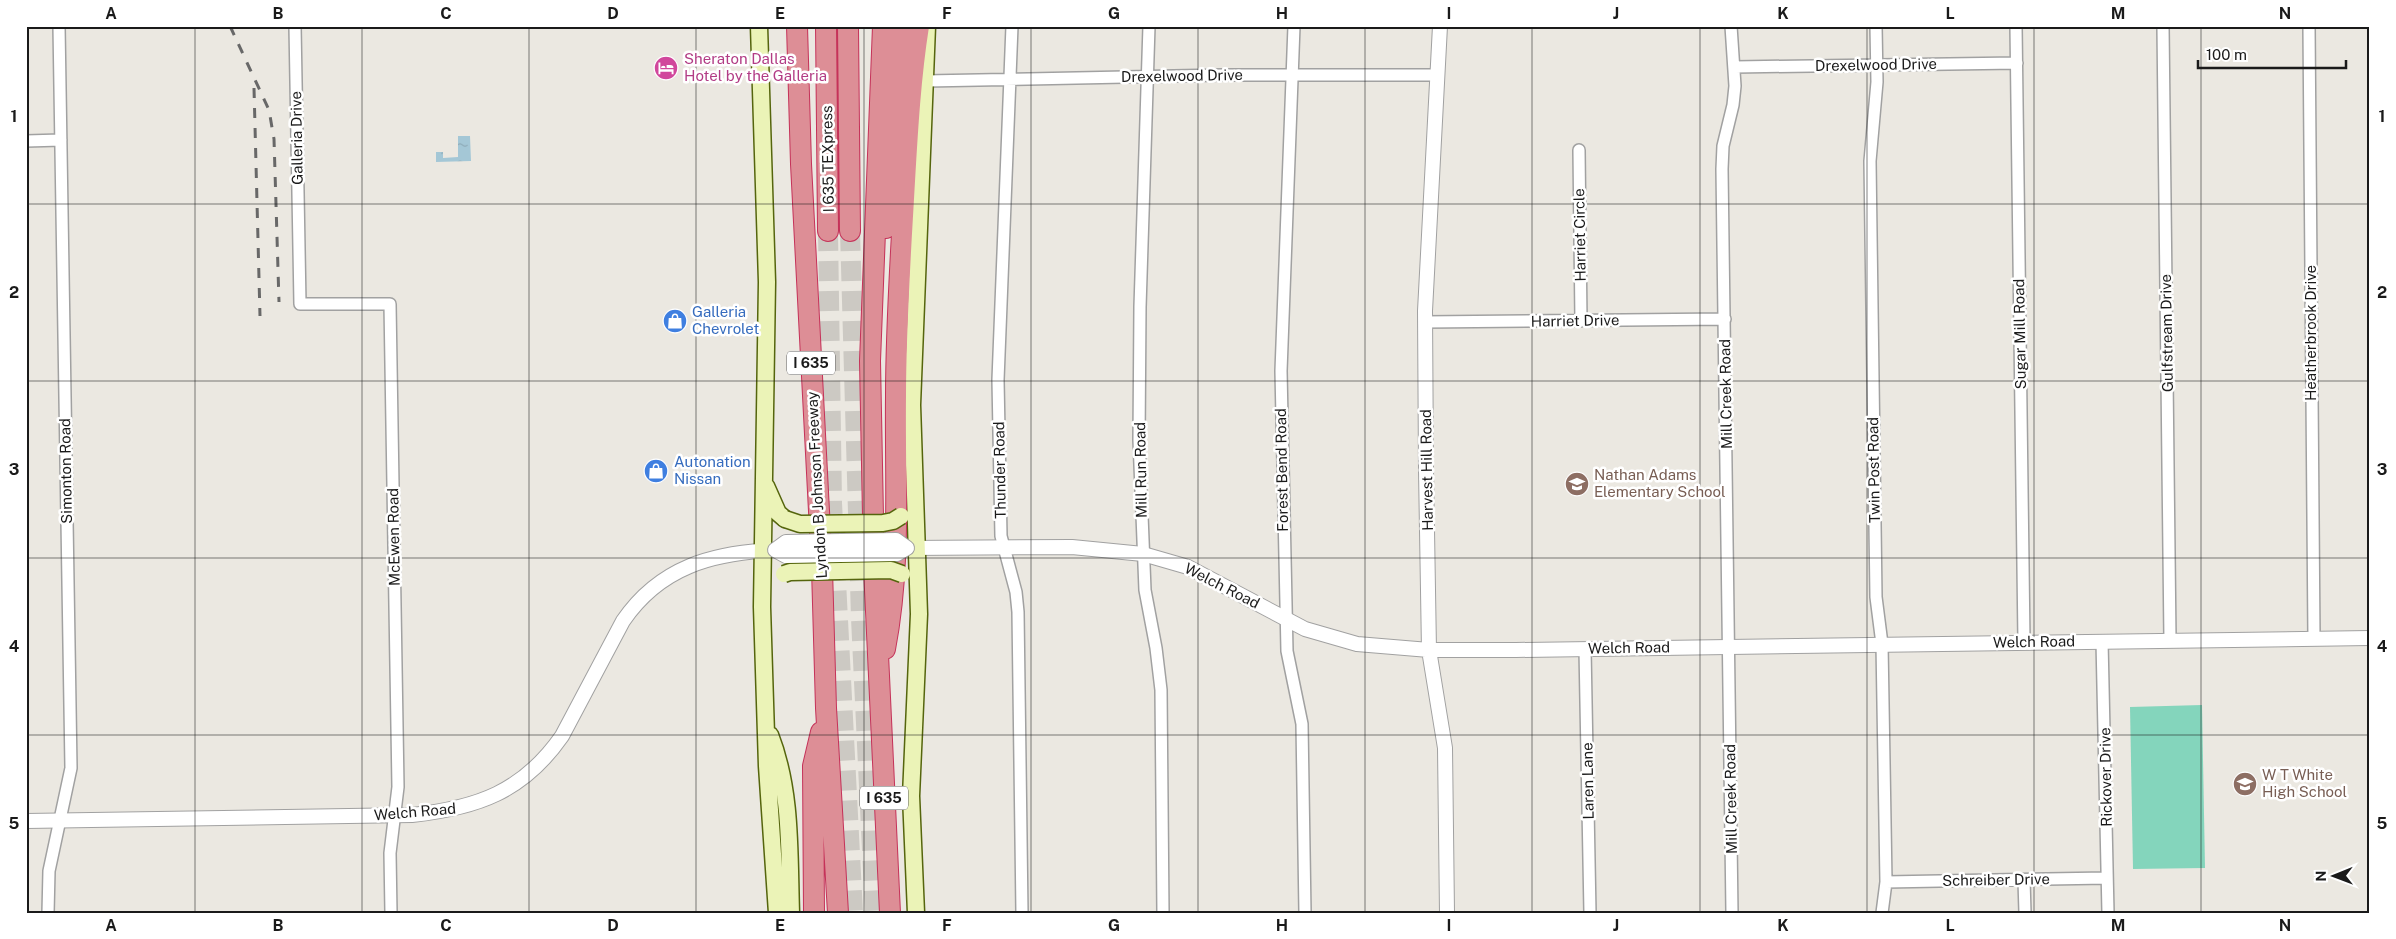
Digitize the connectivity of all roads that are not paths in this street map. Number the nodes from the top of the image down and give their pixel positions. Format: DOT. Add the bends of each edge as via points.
graph roads {
  1 [pos="59,26"];
  2 [pos="295,26"];
  3 [pos="759,26"];
  4 [pos="786,26"];
  5 [pos="797,26"];
  6 [pos="826,26"];
  7 [pos="848,26"];
  8 [pos="884,26"];
  9 [pos="899,26"];
  10 [pos="919,26"];
  11 [pos="927,26"];
  12 [pos="1012,26"];
  13 [pos="1150,26"];
  14 [pos="1294,26"];
  15 [pos="1440,26"];
  16 [pos="1731,26"];
  17 [pos="1876,26"];
  18 [pos="2016,26"];
  19 [pos="2163,26"];
  20 [pos="2308,26"];
  21 [pos="2017,63"];
  22 [pos="1876,66"];
  23 [pos="1735,67"];
  24 [pos="1291,75"];
  25 [pos="1438,75"];
  26 [pos="1149,77"];
  27 [pos="1009,80"];
  28 [pos="926,81"];
  29 [pos="798,91"];
  30 [pos="61,140"];
  31 [pos="26,141"];
  32 [pos="1579,150"];
  33 [pos="850,231"];
  34 [pos="828,232"];
  35 [pos="299,251"];
  36 [pos="872,267"];
  37 [pos="1725,319"];
  38 [pos="1582,321"];
  39 [pos="1425,322"];
  40 [pos="763,472"];
  41 [pos="914,501"];
  42 [pos="1004,547"];
  43 [pos="913,548"];
  44 [pos="769,550"];
  45 [pos="1142,554"];
  46 [pos="762,607"];
  47 [pos="919,614"];
  48 [pos="1285,620"];
  49 [pos="2370,638"];
  50 [pos="2314,639"];
  51 [pos="2170,640"];
  52 [pos="2102,641"];
  53 [pos="2024,642"];
  54 [pos="1882,644"];
  55 [pos="1729,646"];
  56 [pos="1585,649"];
  57 [pos="1428,650"];
  58 [pos="879,683"];
  59 [pos="826,708"];
  60 [pos="767,726"];
  61 [pos="396,816"];
  62 [pos="26,821"];
  63 [pos="60,821"];
  64 [pos="2107,878"];
  65 [pos="2024,880"];
  66 [pos="1886,882"];
  67 [pos="48,913"];
  68 [pos="391,913"];
  69 [pos="777,913"];
  70 [pos="791,913"];
  71 [pos="814,913"];
  72 [pos="838,913"];
  73 [pos="890,913"];
  74 [pos="916,913"];
  75 [pos="1022,913"];
  76 [pos="1163,913"];
  77 [pos="1305,913"];
  78 [pos="1447,913"];
  79 [pos="1590,913"];
  80 [pos="1732,913"];
  81 [pos="1882,913"];
  82 [pos="2025,913"];
  83 [pos="2108,913"];
  1 -- 30 [label="street, Simonton Road"];
  2 -- 35 [label="street, Galleria Drive"];
  3 -- 40 [label="main road" via="767,282"];
  4 -- 29 [label="highway"];
  5 -- 29 [label="highway, Lyndon B Johnson Freeway / I 635"];
  6 -- 34 [label="highway, I 635 TEXpress"];
  7 -- 33 [label="highway, I 635 TEXpress"];
  8 -- 36 [label="highway, I 635"];
  9 -- 36 [label="highway" via="889,220"];
  10 -- 58 [label="highway" via="908,126 898,291 897,502 892,615"];
  11 -- 28 [label="main road"];
  12 -- 27 [label="street, Thunder Road"];
  13 -- 26 [label="street, Mill Run Road"];
  14 -- 24 [label="street, Forest Bend Road"];
  15 -- 25 [label="street, Harvest Hill Road"];
  16 -- 23 [label="street, Mill Creek Road"];
  17 -- 22 [label="street, Twin Post Road"];
  18 -- 21 [label="street, Sugar Mill Road"];
  19 -- 51 [label="street, Gulfstream Drive"];
  20 -- 50 [label="street, Heatherbrook Drive"];
  21 -- 22 [label="street, Drexelwood Drive"];
  21 -- 53 [label="street, Sugar Mill Road"];
  22 -- 23 [label="street, Drexelwood Drive"];
  22 -- 54 [label="street, Twin Post Road" via="1870,161 1876,597"];
  23 -- 37 [label="street, Mill Creek Road" via="1733,105 1723,146"];
  24 -- 25 [label="street, Drexelwood Drive"];
  24 -- 26 [label="street, Drexelwood Drive"];
  24 -- 48 [label="street, Forest Bend Road" via="1281,334"];
  25 -- 39 [label="street, Harvest Hill Road"];
  26 -- 27 [label="street, Drexelwood Drive"];
  26 -- 45 [label="street, Mill Run Road" via="1140,307"];
  27 -- 28 [label="street, Drexelwood Drive"];
  27 -- 42 [label="street, Thunder Road" via="998,380"];
  28 -- 41 [label="main road" via="912,405"];
  29 -- 59 [label="highway, Lyndon B Johnson Freeway / I 635"];
  30 -- 31 [label="street"];
  30 -- 63 [label="street, Simonton Road" via="71,741 68,787"];
  32 -- 38 [label="street, Harriet Circle"];
  35 -- 61 [label="street, McEwen Road" via="300,304 390,304"];
  36 -- 58 [label="highway, I 635" via="871,471"];
  37 -- 38 [label="street, Harriet Drive"];
  37 -- 55 [label="street, Mill Creek Road"];
  38 -- 39 [label="street, Harriet Drive"];
  39 -- 57 [label="street, Harvest Hill Road"];
  40 -- 41 [label="main road, bridge" via="772,503 785,519 800,524 893,521"];
  40 -- 44 [label="main road"];
  41 -- 43 [label="main road"];
  42 -- 43 [label="street, Welch Road"];
  42 -- 45 [label="street, Welch Road" via="1086,548"];
  42 -- 75 [label="street, Thunder Road" via="1018,612"];
  43 -- 44 [label="street, Welch Road, bridge" via="897,554 786,556"];
  43 -- 47 [label="main road"];
  44 -- 46 [label="main road"];
  44 -- 61 [label="street, Welch Road" via="706,559 679,570 647,594 623,621 562,736 542,762 524,778 487,799 462,808"];
  45 -- 48 [label="street, Welch Road" via="1188,567"];
  45 -- 76 [label="street, Mill Run Road" via="1160,690"];
  46 -- 47 [label="main road, bridge" via="771,585 790,572 891,570 902,574 916,593"];
  46 -- 60 [label="main road"];
  47 -- 74 [label="main road" via="910,796"];
  48 -- 57 [label="street, Welch Road" via="1358,644"];
  48 -- 77 [label="street, Forest Bend Road" via="1289,667 1302,724"];
  49 -- 50 [label="street, Welch Road"];
  50 -- 51 [label="street, Welch Road"];
  51 -- 52 [label="street, Welch Road"];
  52 -- 53 [label="street, Welch Road"];
  52 -- 64 [label="street, Rickover Drive"];
  53 -- 54 [label="street, Welch Road"];
  54 -- 55 [label="street, Welch Road"];
  54 -- 66 [label="street, Twin Post Road"];
  55 -- 56 [label="street, Welch Road"];
  55 -- 80 [label="street, Mill Creek Road"];
  56 -- 57 [label="street, Welch Road"];
  56 -- 79 [label="street, Laren Lane"];
  57 -- 78 [label="street, Harvest Hill Road" via="1445,748"];
  58 -- 73 [label="highway, I 635"];
  59 -- 71 [label="highway" via="813,766"];
  59 -- 72 [label="highway, Lyndon B Johnson Freeway / I 635"];
  60 -- 69 [label="main road"];
  60 -- 70 [label="main road" via="784,783"];
  61 -- 63 [label="street, Welch Road"];
  61 -- 68 [label="street, McEwen Road" via="390,853"];
  62 -- 63 [label="street, Welch Road"];
  63 -- 67 [label="street, Simonton Road" via="49,871"];
  64 -- 65 [label="street, Schreiber Drive"];
  64 -- 83 [label="street, Rickover Drive"];
  65 -- 66 [label="street, Schreiber Drive"];
  65 -- 82 [label="street"];
  66 -- 81 [label="street, Twin Post Road"];
}
